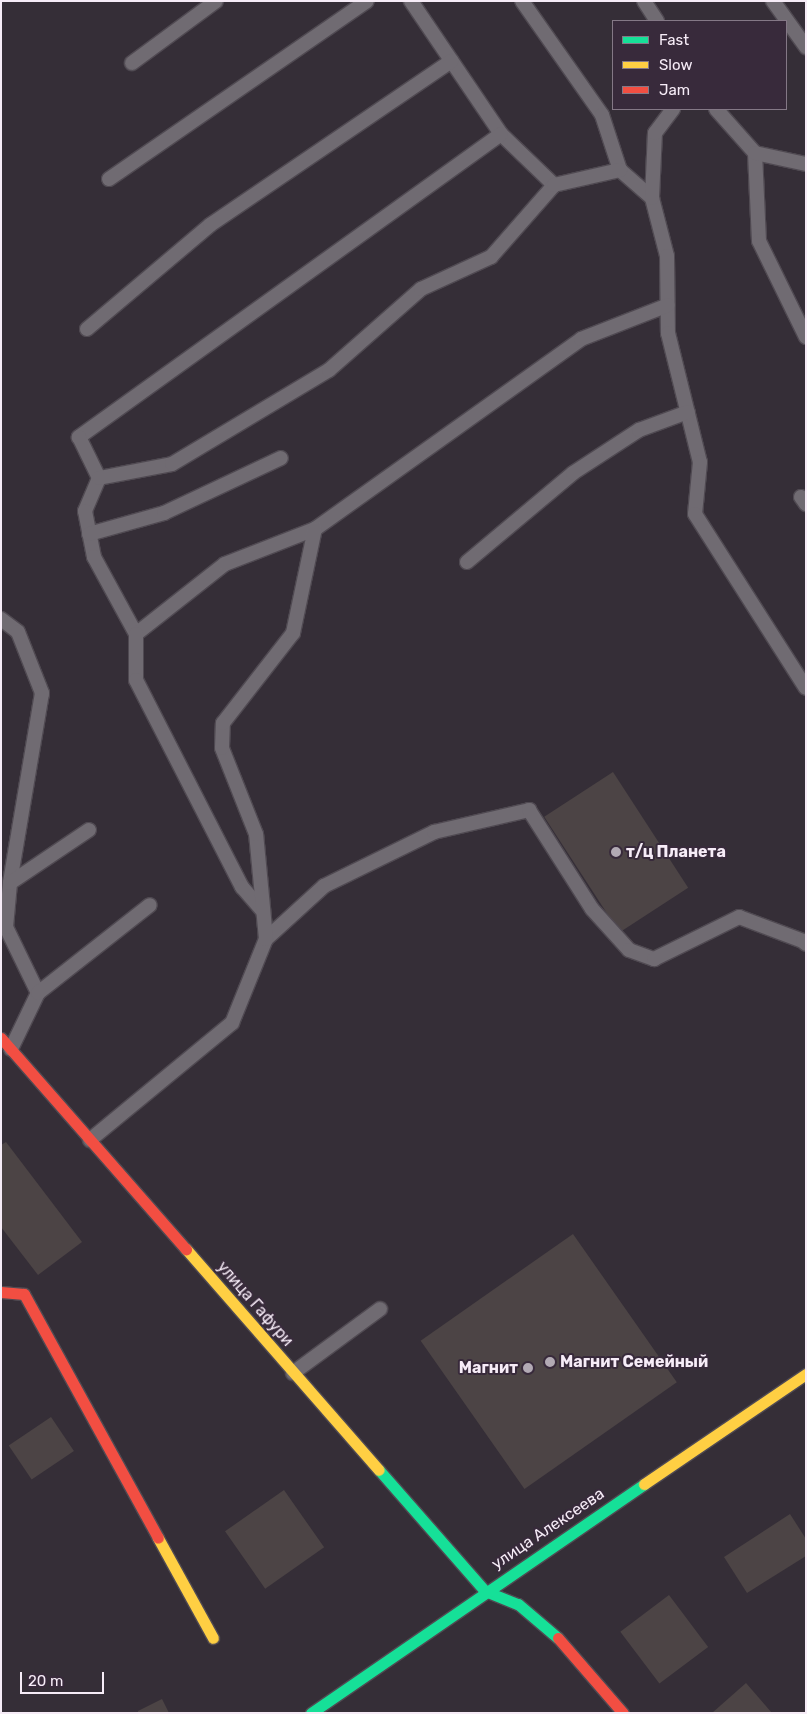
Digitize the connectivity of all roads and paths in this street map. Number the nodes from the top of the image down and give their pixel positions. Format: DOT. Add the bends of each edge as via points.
graph roads {
  1 [pos="216,1"];
  2 [pos="367,1"];
  3 [pos="411,1"];
  4 [pos="522,1"];
  5 [pos="644,1"];
  6 [pos="773,1"];
  7 [pos="655,20"];
  8 [pos="787,20"];
  9 [pos="787,21"];
  10 [pos="806,47"];
  11 [pos="451,61"];
  12 [pos="132,63"];
  13 [pos="672,110"];
  14 [pos="717,110"];
  15 [pos="500,134"];
  16 [pos="755,153"];
  17 [pos="806,164"];
  18 [pos="620,170"];
  19 [pos="109,179"];
  20 [pos="554,185"];
  21 [pos="652,198"];
  22 [pos="668,305"];
  23 [pos="87,328"];
  24 [pos="806,337"];
  25 [pos="688,412"];
  26 [pos="281,458"];
  27 [pos="99,478"];
  28 [pos="315,529"];
  29 [pos="89,534"];
  30 [pos="467,562"];
  31 [pos="1,619"];
  32 [pos="136,634"];
  33 [pos="806,688"];
  34 [pos="90,830"];
  35 [pos="10,883"];
  36 [pos="150,905"];
  37 [pos="262,910"];
  38 [pos="266,939"];
  39 [pos="806,944"];
  40 [pos="38,993"];
  41 [pos="1,1038"];
  42 [pos="11,1049"];
  43 [pos="90,1140"];
  44 [pos="1,1292"];
  45 [pos="380,1309"];
  46 [pos="294,1374"];
  47 [pos="806,1374"];
  48 [pos="485,1591"];
  49 [pos="213,1638"];
  50 [pos="311,1713"];
  51 [pos="623,1713"];
  1 -- 12 [label="lane"];
  2 -- 19 [label="lane"];
  3 -- 11 [label="lane"];
  4 -- 18 [label="lane" via="602,115"];
  5 -- 7 [label="lane"];
  6 -- 8 [label="lane"];
  9 -- 10 [label="lane"];
  11 -- 15 [label="lane"];
  11 -- 23 [label="lane" via="210,225"];
  13 -- 21 [label="lane" via="655,134"];
  14 -- 16 [label="lane"];
  15 -- 20 [label="lane"];
  15 -- 27 [label="lane" via="79,437"];
  16 -- 17 [label="lane"];
  16 -- 24 [label="lane" via="759,241"];
  18 -- 20 [label="lane"];
  18 -- 21 [label="lane"];
  20 -- 27 [label="lane" via="491,257 421,289 329,370 172,464"];
  21 -- 22 [label="lane" via="667,256"];
  22 -- 25 [label="lane" via="668,334"];
  22 -- 28 [label="lane" via="581,339"];
  25 -- 30 [label="lane" via="639,430 573,473"];
  25 -- 33 [label="lane" via="700,462 695,514"];
  26 -- 29 [label="lane" via="164,513"];
  27 -- 29 [label="lane" via="85,511"];
  28 -- 32 [label="lane" via="225,564"];
  28 -- 37 [label="lane" via="293,633 223,724 222,748 256,834"];
  29 -- 32 [label="lane" via="94,557"];
  31 -- 35 [label="lane" via="18,632 42,693"];
  32 -- 37 [label="lane" via="136,680 242,887"];
  34 -- 35 [label="lane"];
  35 -- 40 [label="lane" via="6,927"];
  36 -- 40 [label="lane"];
  37 -- 38 [label="lane"];
  38 -- 39 [label="lane" via="324,886 425,836 529,810 592,909 629,950 654,959 739,917"];
  38 -- 43 [label="lane" via="232,1022"];
  40 -- 42 [label="lane"];
  41 -- 42 [label="street, улица Гафури"];
  42 -- 43 [label="street, улица Гафури"];
  43 -- 46 [label="street, улица Гафури"];
  44 -- 49 [label="street" via="24,1294"];
  45 -- 46 [label="lane"];
  46 -- 48 [label="street, улица Гафури"];
  47 -- 48 [label="street, улица Алексеева"];
  48 -- 50 [label="street, улица Алексеева"];
  48 -- 51 [label="street" via="518,1604 555,1635"];
}
